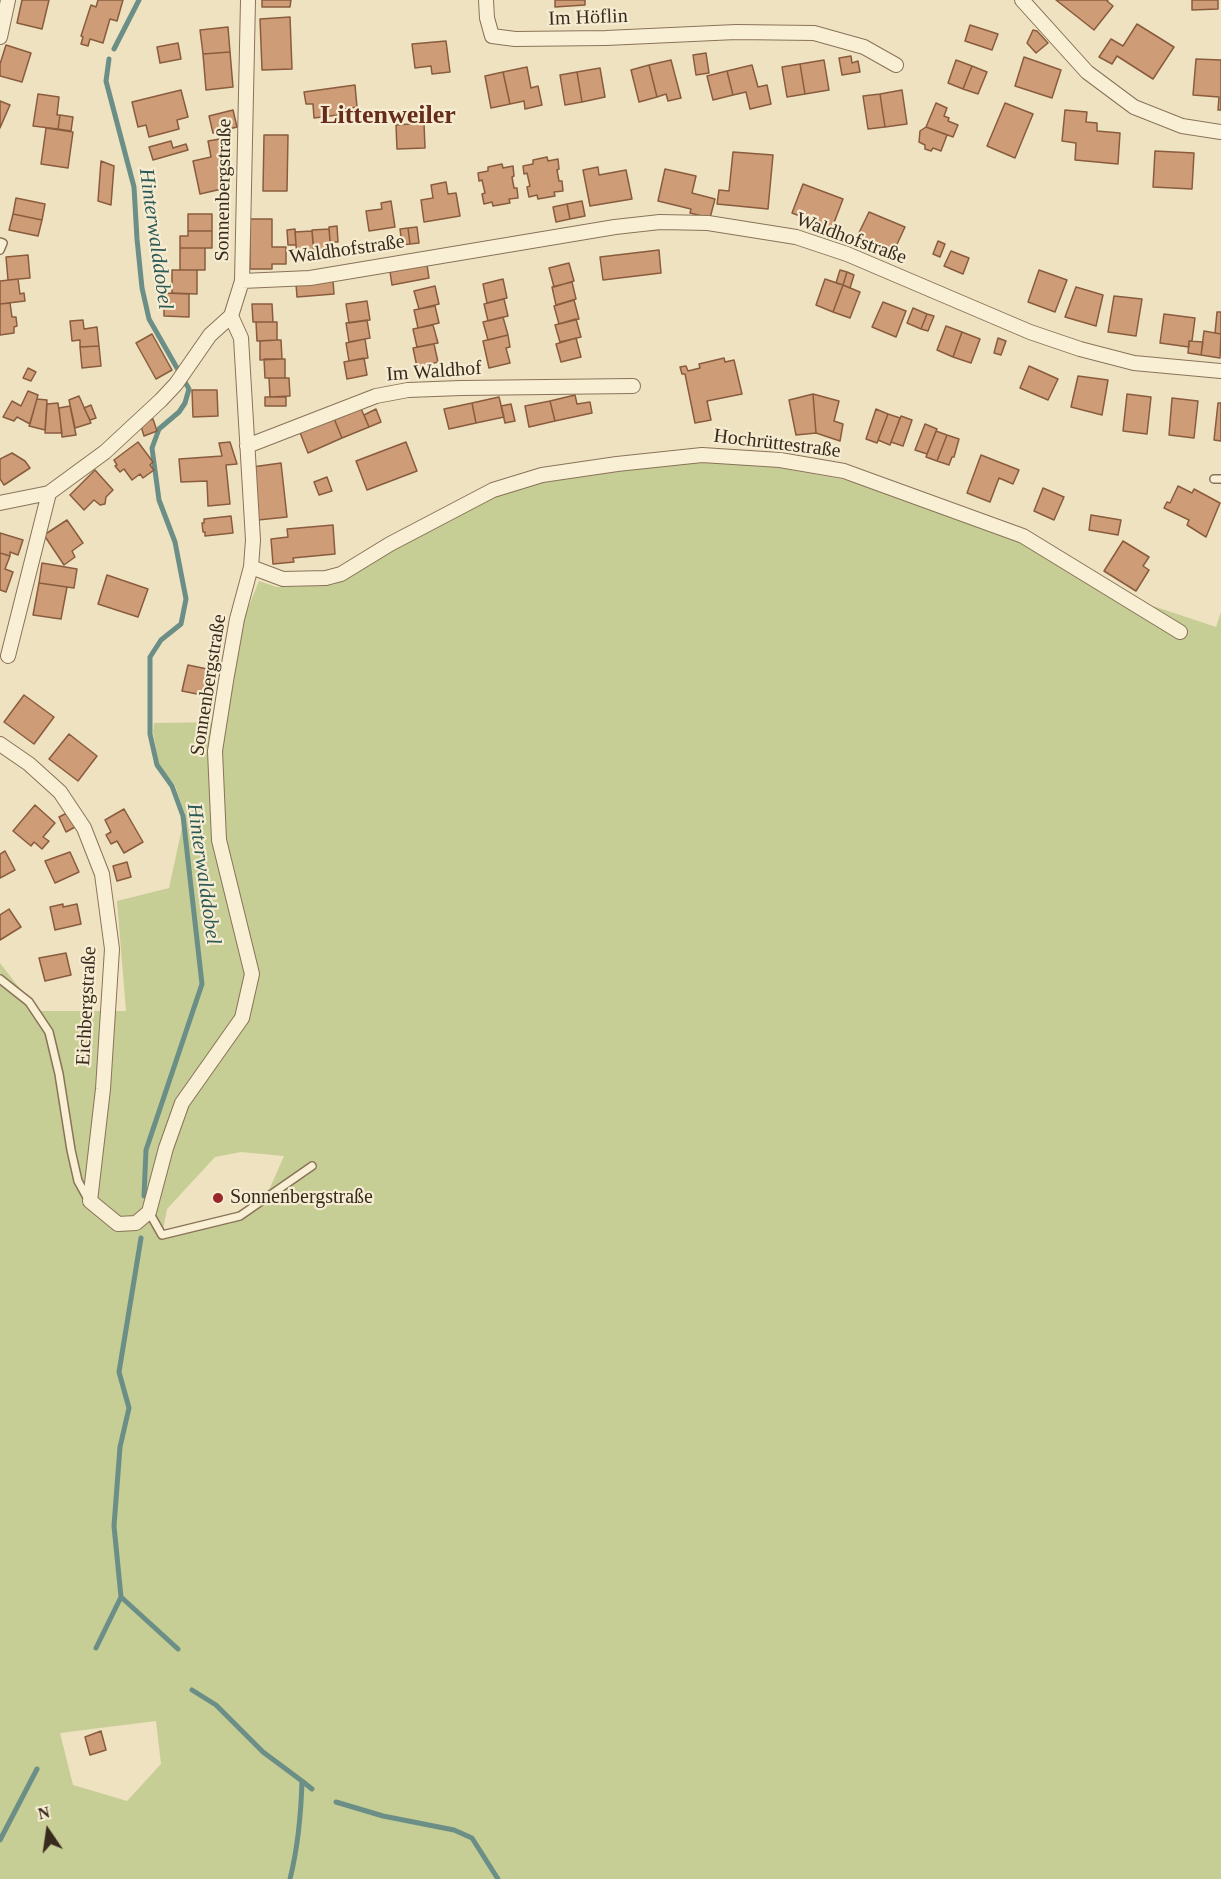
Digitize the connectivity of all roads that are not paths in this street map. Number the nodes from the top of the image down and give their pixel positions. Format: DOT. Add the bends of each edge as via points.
graph roads {
  1 [pos="8,0"];
  2 [pos="248,0"];
  3 [pos="486,0"];
  4 [pos="1022,0"];
  5 [pos="0,37"];
  6 [pos="896,65"];
  7 [pos="1221,132"];
  8 [pos="0,242"];
  9 [pos="0,250"];
  10 [pos="242,281"];
  11 [pos="231,316"];
  12 [pos="1221,371"];
  13 [pos="633,386"];
  14 [pos="247,446"];
  15 [pos="49,493"];
  16 [pos="0,503"];
  17 [pos="251,567"];
  18 [pos="1180,632"];
  19 [pos="8,656"];
  20 [pos="0,744"];
  21 [pos="0,979"];
  22 [pos="312,1166"];
  23 [pos="90,1201"];
  24 [pos="149,1212"];
  1 -- 5 [label="street"];
  2 -- 10 [label="street, Sonnenbergstraße"];
  3 -- 6 [label="street, Im Höflin" via="492,36 504,38 814,33 864,47"];
  4 -- 7 [label="street" via="1087,72 1134,107 1182,126"];
  8 -- 9 [label="lane"];
  10 -- 11 [label="street, Sonnenbergstraße"];
  10 -- 12 [label="street, Waldhofstraße" via="310,278 615,227 660,222 708,223 796,237 1080,349 1134,363"];
  11 -- 14 [label="street, Sonnenbergstraße" via="241,338"];
  11 -- 15 [label="street" via="210,335 176,384 151,410 105,452"];
  13 -- 14 [label="street, Im Waldhof" via="408,390 376,396"];
  14 -- 17 [label="street, Sonnenbergstraße"];
  15 -- 16 [label="street"];
  15 -- 19 [label="street"];
  17 -- 18 [label="street, Hochrüttestraße" via="283,579 341,574 493,490 542,475 702,455 780,460 844,471 1023,536"];
  17 -- 24 [label="street, Sonnenbergstraße" via="237,619 215,751 219,840 252,974 242,1018 182,1103"];
  20 -- 23 [label="street, Eichbergstraße" via="60,792 84,828 102,874 112,949 103,1089"];
  21 -- 23 [label="lane" via="30,1002 49,1032 78,1182"];
  22 -- 24 [label="lane" via="240,1216 162,1235"];
  23 -- 24 [label="street" via="118,1224 136,1223"];
}
